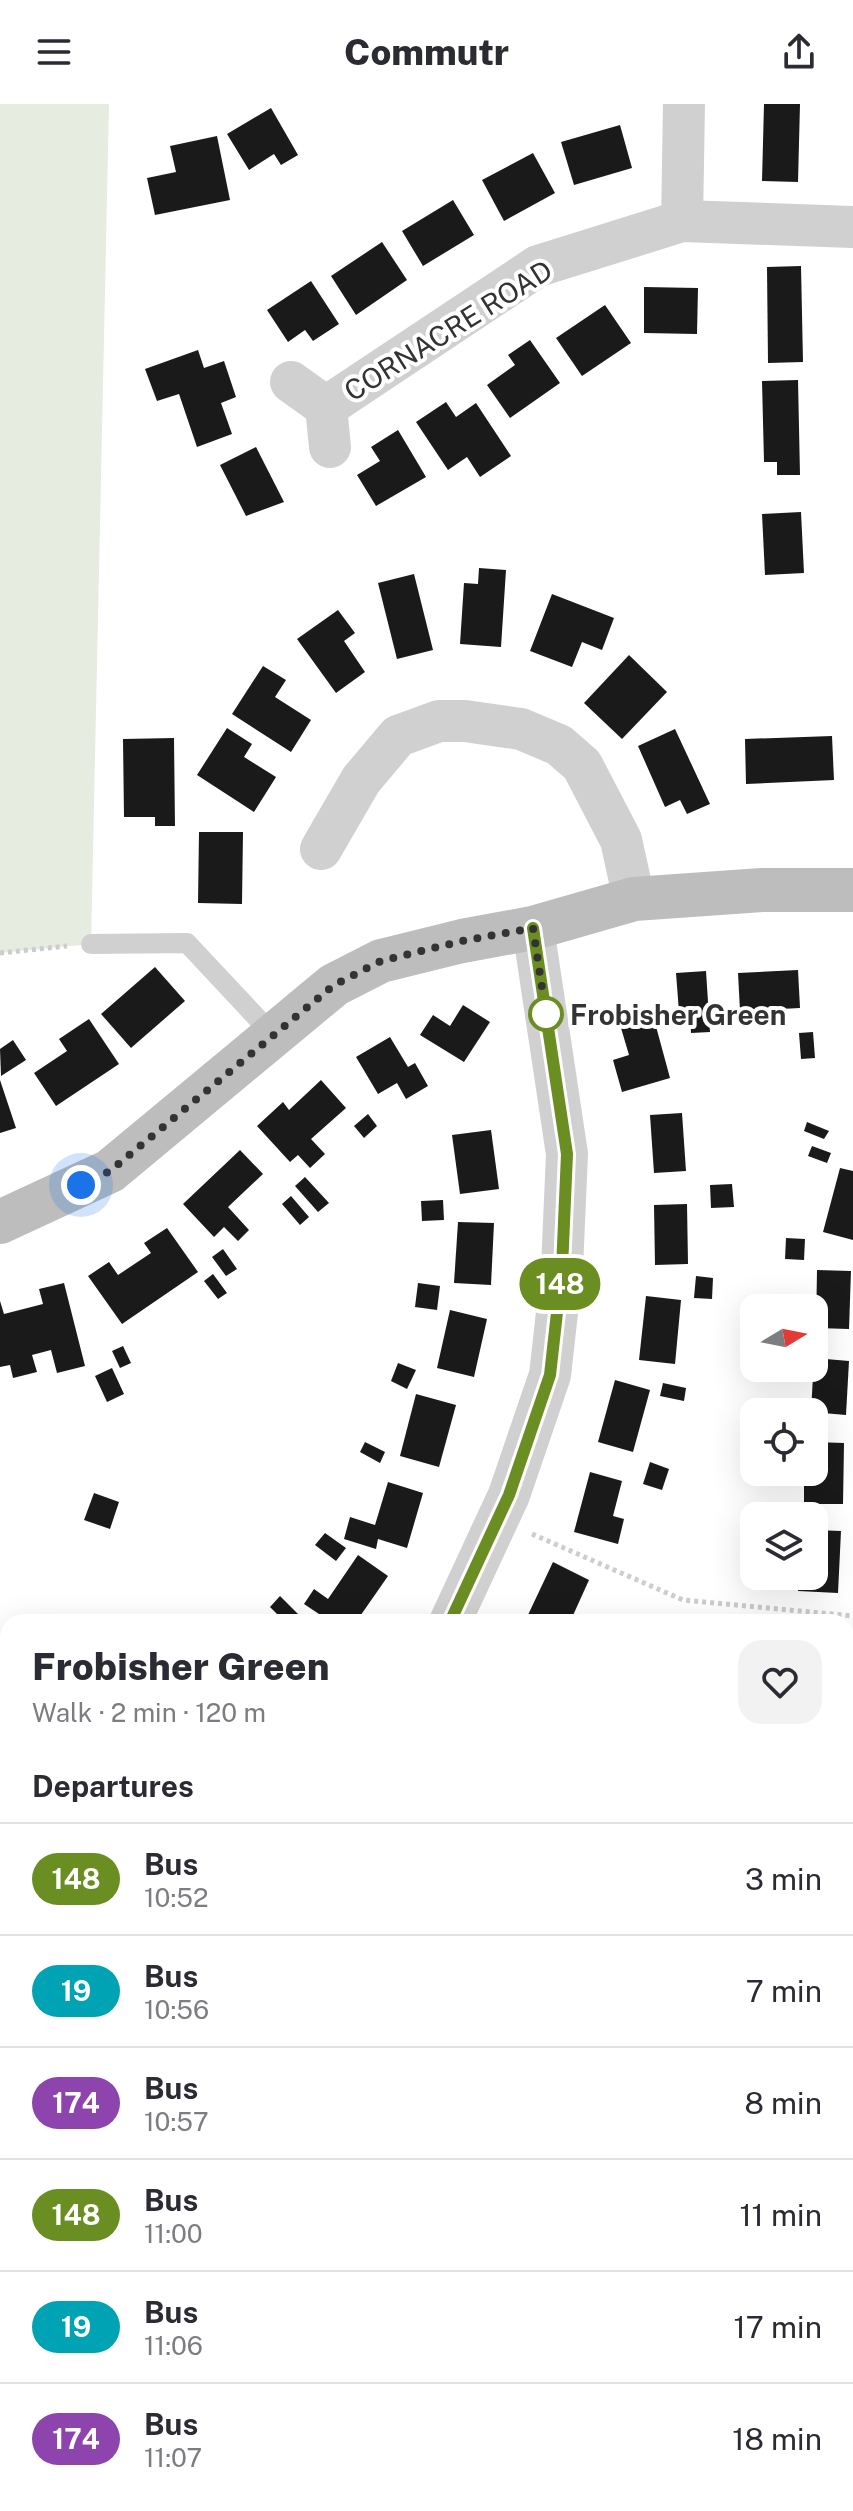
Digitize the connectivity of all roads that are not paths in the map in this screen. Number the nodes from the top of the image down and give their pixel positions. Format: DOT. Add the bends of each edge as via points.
graph roads {
  1 [pos="684,104"];
  2 [pos="682,221"];
  3 [pos="853,227"];
  4 [pos="291,382"];
  5 [pos="321,849"];
  6 [pos="853,890"];
  7 [pos="634,899"];
  8 [pos="533,928"];
  9 [pos="91,944"];
  10 [pos="274,1036"];
  11 [pos="0,1222"];
  12 [pos="454,1614"];
  1 -- 2 [label="street"];
  2 -- 3 [label="street, CORNACRE ROAD"];
  2 -- 4 [label="street, CORNACRE ROAD" via="538,266 328,427"];
  5 -- 7 [label="street" via="361,780 398,736 439,721 521,729 559,745 582,765 621,840"];
  6 -- 7 [label="street"];
  7 -- 8 [label="street"];
  8 -- 10 [label="street" via="381,961 334,985"];
  8 -- 12 [label="street" via="567,1154 550,1375 498,1519"];
  9 -- 10 [label="lane" via="187,943"];
  10 -- 11 [label="street" via="110,1171"];
}
